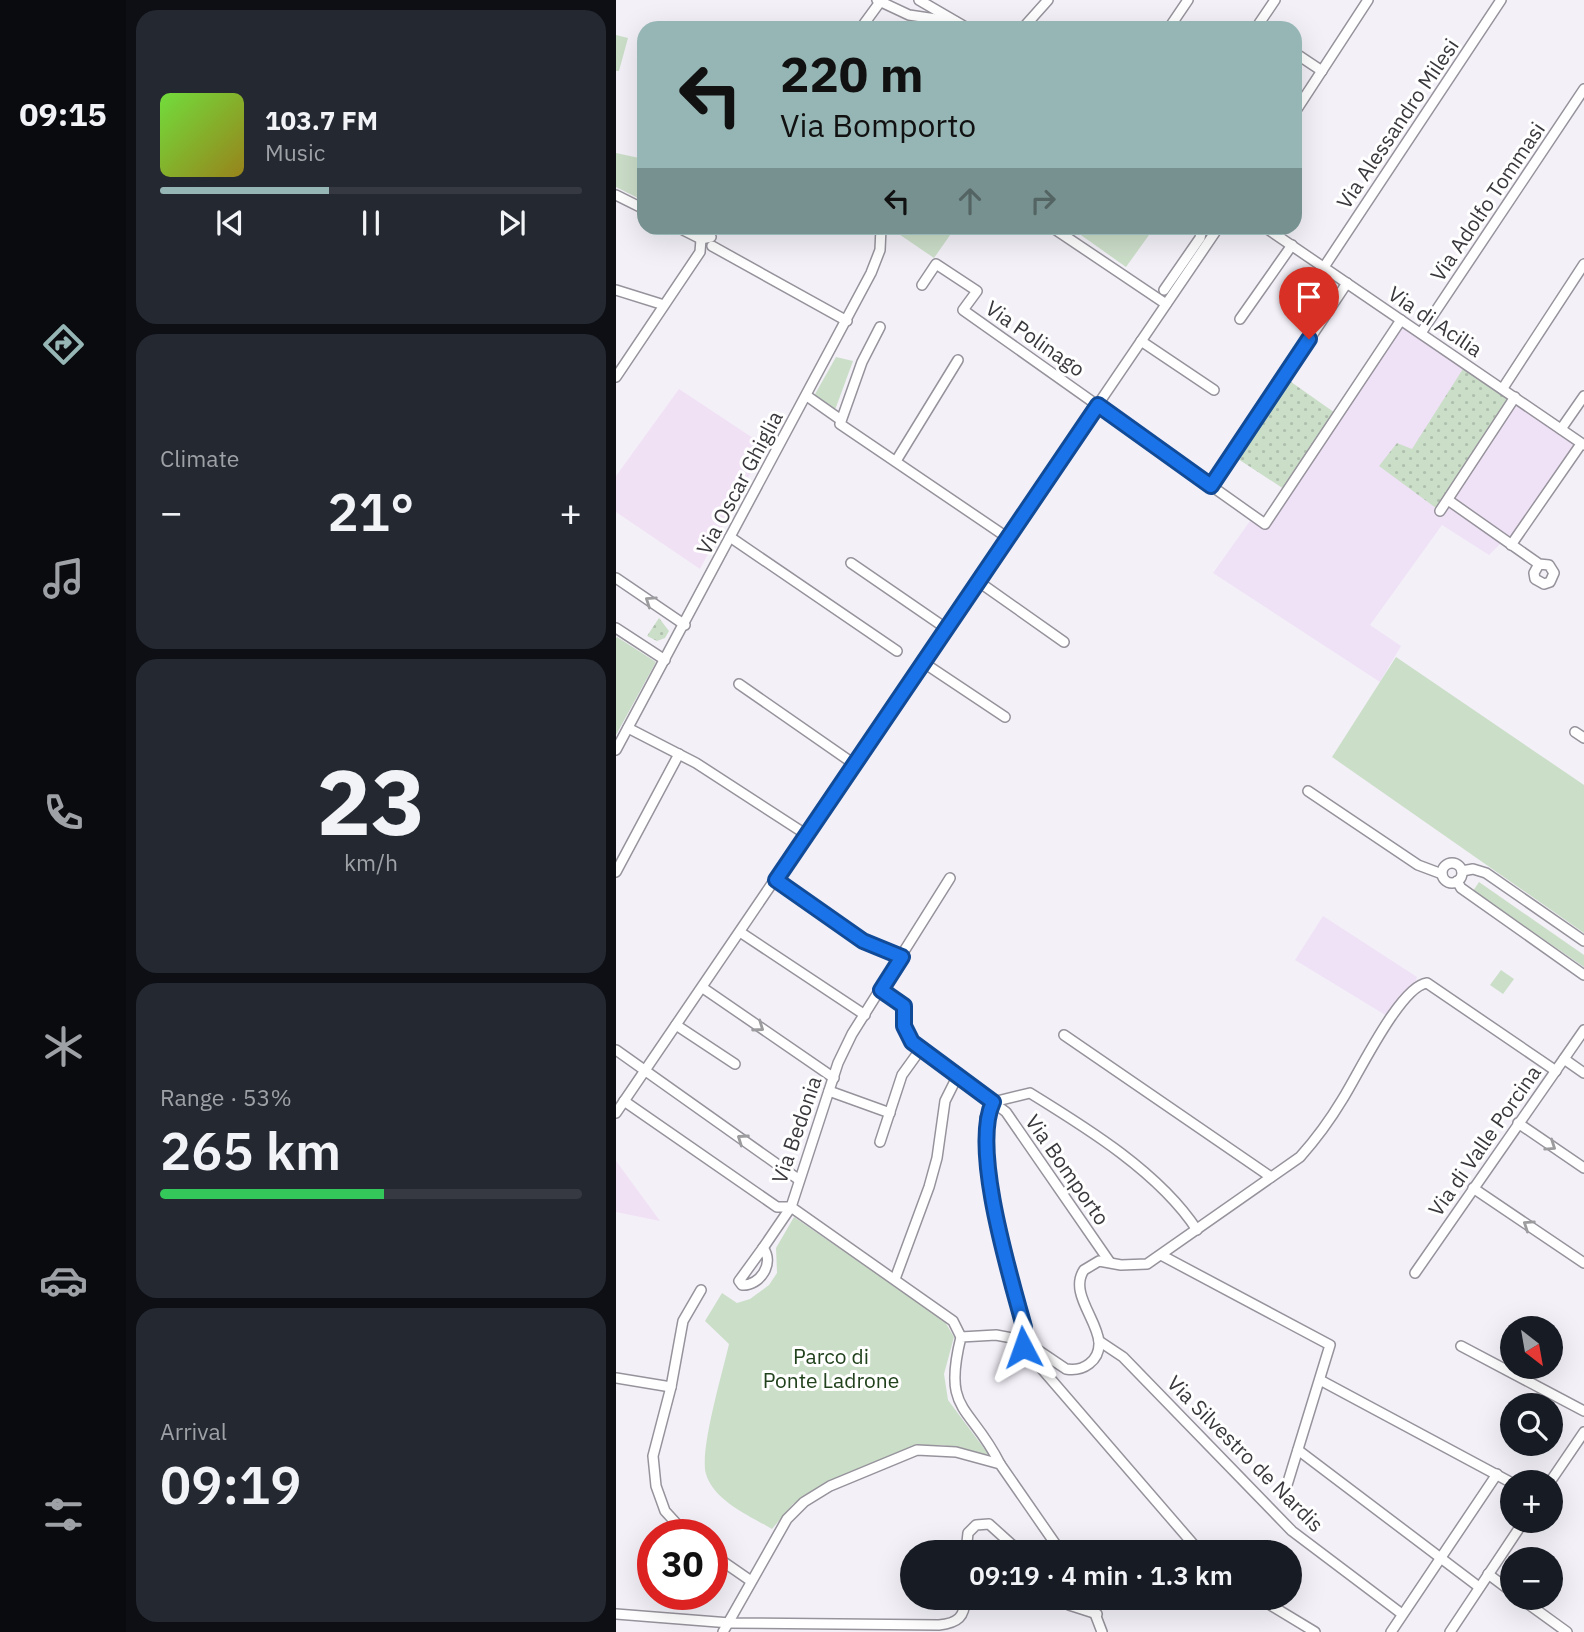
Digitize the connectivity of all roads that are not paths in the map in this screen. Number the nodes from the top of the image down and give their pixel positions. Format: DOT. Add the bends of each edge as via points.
graph roads {
  1 [pos="919,0"];
  2 [pos="1048,0"];
  3 [pos="1188,0"];
  4 [pos="1275,0"];
  5 [pos="1368,0"];
  6 [pos="1501,0"];
  7 [pos="885,2"];
  8 [pos="867,21"];
  9 [pos="949,21"];
  10 [pos="954,21"];
  11 [pos="1029,21"];
  12 [pos="1174,21"];
  13 [pos="1262,21"];
  14 [pos="1302,58"];
  15 [pos="1322,71"];
  16 [pos="1584,89"];
  17 [pos="1302,101"];
  18 [pos="616,195"];
  19 [pos="637,206"];
  20 [pos="693,235"];
  21 [pos="712,235"];
  22 [pos="881,235"];
  23 [pos="1063,235"];
  24 [pos="1201,235"];
  25 [pos="1210,235"];
  26 [pos="1277,235"];
  27 [pos="707,242"];
  28 [pos="1292,245"];
  29 [pos="1584,264"];
  30 [pos="1186,267"];
  31 [pos="1324,267"];
  32 [pos="1346,283"];
  33 [pos="922,285"];
  34 [pos="616,290"];
  35 [pos="1164,290"];
  36 [pos="1166,304"];
  37 [pos="664,305"];
  38 [pos="1240,319"];
  39 [pos="1401,320"];
  40 [pos="847,321"];
  41 [pos="880,327"];
  42 [pos="1421,333"];
  43 [pos="1141,341"];
  44 [pos="958,360"];
  45 [pos="616,377"];
  46 [pos="1503,388"];
  47 [pos="1214,390"];
  48 [pos="807,396"];
  49 [pos="1584,396"];
  50 [pos="1515,397"];
  51 [pos="1098,405"];
  52 [pos="841,420"];
  53 [pos="1561,429"];
  54 [pos="1582,445"];
  55 [pos="896,461"];
  56 [pos="1211,486"];
  57 [pos="1448,500"];
  58 [pos="1440,511"];
  59 [pos="730,537"];
  60 [pos="1009,538"];
  61 [pos="1511,545"];
  62 [pos="851,563"];
  63 [pos="1539,564"];
  64 [pos="616,578"];
  65 [pos="979,582"];
  66 [pos="685,625"];
  67 [pos="616,628"];
  68 [pos="947,629"];
  69 [pos="1064,642"];
  70 [pos="897,651"];
  71 [pos="665,660"];
  72 [pos="924,663"];
  73 [pos="739,684"];
  74 [pos="1005,718"];
  75 [pos="628,728"];
  76 [pos="1575,732"];
  77 [pos="1584,738"];
  78 [pos="616,750"];
  79 [pos="679,754"];
  80 [pos="854,764"];
  81 [pos="1308,791"];
  82 [pos="807,835"];
  83 [pos="1462,871"];
  84 [pos="616,872"];
  85 [pos="1442,874"];
  86 [pos="950,878"];
  87 [pos="776,880"];
  88 [pos="1457,881"];
  89 [pos="740,932"];
  90 [pos="1584,941"];
  91 [pos="902,957"];
  92 [pos="1584,975"];
  93 [pos="703,988"];
  94 [pos="881,990"];
  95 [pos="864,1015"];
  96 [pos="676,1024"];
  97 [pos="1584,1030"];
  98 [pos="1064,1035"];
  99 [pos="616,1050"];
  100 [pos="920,1050"];
  101 [pos="1564,1059"];
  102 [pos="735,1064"];
  103 [pos="644,1070"];
  104 [pos="1556,1071"];
  105 [pos="1584,1073"];
  106 [pos="957,1077"];
  107 [pos="834,1078"];
  108 [pos="829,1091"];
  109 [pos="624,1101"];
  110 [pos="993,1102"];
  111 [pos="616,1113"];
  112 [pos="890,1113"];
  113 [pos="1518,1123"];
  114 [pos="880,1142"];
  115 [pos="1584,1168"];
  116 [pos="1271,1177"];
  117 [pos="798,1179"];
  118 [pos="1473,1188"];
  119 [pos="791,1207"];
  120 [pos="1197,1230"];
  121 [pos="762,1248"];
  122 [pos="1161,1255"];
  123 [pos="1109,1261"];
  124 [pos="1584,1263"];
  125 [pos="1415,1273"];
  126 [pos="895,1279"];
  127 [pos="701,1290"];
  128 [pos="961,1337"];
  129 [pos="1023,1340"];
  130 [pos="1099,1341"];
  131 [pos="1461,1346"];
  132 [pos="616,1378"];
  133 [pos="1320,1380"];
  134 [pos="671,1387"];
  135 [pos="1584,1411"];
  136 [pos="1584,1432"];
  137 [pos="1297,1450"];
  138 [pos="1000,1464"];
  139 [pos="1558,1470"];
  140 [pos="1497,1474"];
  141 [pos="1500,1476"];
  142 [pos="1287,1485"];
  143 [pos="672,1519"];
  144 [pos="1516,1533"];
  145 [pos="967,1540"];
  146 [pos="1009,1540"];
  147 [pos="1053,1540"];
  148 [pos="1189,1540"];
  149 [pos="1441,1558"];
  150 [pos="728,1565"];
  151 [pos="1488,1574"];
  152 [pos="751,1581"];
  153 [pos="1500,1583"];
  154 [pos="1479,1587"];
  155 [pos="616,1605"];
  156 [pos="964,1610"];
  157 [pos="1085,1610"];
  158 [pos="1095,1610"];
  159 [pos="1278,1610"];
  160 [pos="1537,1610"];
  161 [pos="620,1614"];
  162 [pos="1097,1614"];
  163 [pos="1402,1614"];
  164 [pos="730,1623"];
  165 [pos="753,1627"];
  166 [pos="939,1628"];
  167 [pos="723,1632"];
  168 [pos="1102,1632"];
  169 [pos="1315,1632"];
  170 [pos="1391,1632"];
  171 [pos="1450,1632"];
  172 [pos="1567,1632"];
  1 -- 10 [label="street"];
  2 -- 11 [label="street"];
  3 -- 12 [label="street"];
  4 -- 13 [label="street"];
  5 -- 15 [label="street"];
  6 -- 31 [label="street, Via Alessandro Milesi"];
  7 -- 8 [label="street"];
  7 -- 9 [label="street" via="909,15"];
  14 -- 15 [label="street"];
  15 -- 17 [label="street"];
  16 -- 42 [label="street, Via Adolfo Tommasi"];
  18 -- 19 [label="street"];
  20 -- 27 [label="street"];
  21 -- 27 [label="street"];
  22 -- 40 [label="street, Via Oscar Ghiglia" via="871,273"];
  23 -- 36 [label="street"];
  24 -- 30 [label="street"];
  25 -- 30 [label="street"];
  26 -- 28 [label="street, Via di Acilia"];
  27 -- 37 [label="street"];
  27 -- 40 [label="street"];
  28 -- 31 [label="street, Via di Acilia"];
  28 -- 38 [label="street"];
  29 -- 46 [label="street"];
  30 -- 35 [label="street"];
  30 -- 36 [label="street"];
  31 -- 32 [label="street, Via di Acilia"];
  32 -- 39 [label="street, Via di Acilia"];
  32 -- 56 [label="street"];
  33 -- 51 [label="street, Via Polinago" via="936,264 977,291 962,310"];
  34 -- 37 [label="street"];
  36 -- 43 [label="street"];
  37 -- 45 [label="street"];
  39 -- 42 [label="street, Via di Acilia"];
  39 -- 56 [label="street" via="1265,524"];
  40 -- 48 [label="street, Via Oscar Ghiglia"];
  41 -- 52 [label="street"];
  42 -- 46 [label="street, Via di Acilia"];
  43 -- 47 [label="street"];
  43 -- 51 [label="street"];
  44 -- 55 [label="street"];
  46 -- 50 [label="street, Via di Acilia"];
  48 -- 52 [label="street"];
  48 -- 59 [label="street, Via Oscar Ghiglia"];
  49 -- 53 [label="street"];
  50 -- 53 [label="street, Via di Acilia"];
  50 -- 57 [label="street"];
  51 -- 56 [label="street"];
  51 -- 60 [label="street"];
  52 -- 55 [label="street" via="839,424"];
  53 -- 54 [label="street, Via di Acilia"];
  54 -- 61 [label="street"];
  55 -- 60 [label="street"];
  57 -- 58 [label="street"];
  57 -- 61 [label="street"];
  59 -- 66 [label="street, Via Oscar Ghiglia"];
  59 -- 70 [label="street"];
  60 -- 65 [label="street"];
  61 -- 63 [label="street"];
  62 -- 68 [label="street"];
  66 -- 64 [label="street, one-way"];
  65 -- 68 [label="street"];
  65 -- 69 [label="street"];
  66 -- 71 [label="street, Via Oscar Ghiglia"];
  67 -- 71 [label="street"];
  68 -- 72 [label="street"];
  71 -- 75 [label="street, Via Oscar Ghiglia"];
  72 -- 74 [label="street"];
  72 -- 80 [label="street"];
  73 -- 80 [label="street"];
  75 -- 78 [label="street, Via Oscar Ghiglia"];
  75 -- 79 [label="street"];
  76 -- 77 [label="street"];
  79 -- 82 [label="street"];
  79 -- 84 [label="street"];
  80 -- 82 [label="street"];
  81 -- 85 [label="street" via="1418,865"];
  82 -- 87 [label="street"];
  83 -- 85 [label="street" via="1458,864 1450,863"];
  83 -- 88 [label="street"];
  83 -- 90 [label="street" via="1486,873"];
  85 -- 88 [label="street" via="1449,883"];
  86 -- 91 [label="street, Via Bedonia"];
  87 -- 89 [label="street"];
  87 -- 91 [label="street" via="863,941"];
  88 -- 92 [label="street"];
  89 -- 93 [label="street"];
  89 -- 95 [label="street"];
  91 -- 94 [label="street, Via Bedonia"];
  93 -- 96 [label="street"];
  93 -- 107 [label="street, one-way"];
  94 -- 95 [label="street, Via Bedonia"];
  94 -- 100 [label="street, Via Bomporto" via="904,1006 904,1026"];
  95 -- 107 [label="street, Via Bedonia"];
  96 -- 102 [label="street"];
  96 -- 103 [label="street"];
  97 -- 101 [label="street, Via di Valle Porcina"];
  98 -- 116 [label="street"];
  99 -- 103 [label="street"];
  100 -- 106 [label="street, Via Bomporto"];
  100 -- 112 [label="street" via="902,1075"];
  101 -- 104 [label="street, Via di Valle Porcina"];
  101 -- 105 [label="street"];
  103 -- 109 [label="street"];
  117 -- 103 [label="street, one-way"];
  104 -- 113 [label="street, Via di Valle Porcina"];
  104 -- 116 [label="street" via="1427,983 1421,984 1401,1005 1319,1136 1300,1157"];
  106 -- 110 [label="street, Via Bomporto"];
  106 -- 126 [label="street" via="945,1101 929,1187"];
  107 -- 108 [label="street, Via Bedonia"];
  108 -- 112 [label="street"];
  108 -- 117 [label="street, Via Bedonia"];
  109 -- 111 [label="street"];
  109 -- 119 [label="street" via="777,1207"];
  110 -- 120 [label="street" via="1030,1093 1042,1100 1161,1186"];
  110 -- 123 [label="street, Via Bomporto" via="1006,1112"];
  110 -- 129 [label="street" via="985,1118 988,1174 1024,1327"];
  112 -- 114 [label="street"];
  113 -- 115 [label="street, one-way"];
  113 -- 118 [label="street, Via di Valle Porcina"];
  116 -- 120 [label="street"];
  117 -- 119 [label="street, Via Bedonia"];
  124 -- 118 [label="street, one-way"];
  118 -- 125 [label="street, Via di Valle Porcina"];
  119 -- 121 [label="street"];
  119 -- 126 [label="street, Via Bedonia"];
  120 -- 122 [label="street"];
  122 -- 123 [label="street" via="1140,1266"];
  122 -- 133 [label="street" via="1330,1345"];
  123 -- 130 [label="street" via="1084,1270 1079,1287"];
  126 -- 128 [label="street, Via Bedonia" via="953,1321"];
  127 -- 134 [label="street" via="683,1321"];
  128 -- 129 [label="street" via="996,1335"];
  128 -- 138 [label="street" via="954,1371 955,1396"];
  129 -- 130 [label="street" via="1073,1370 1095,1358"];
  129 -- 148 [label="street" via="1023,1347"];
  130 -- 163 [label="street, Via Silvestro de Nardis" via="1123,1357 1292,1531"];
  131 -- 135 [label="street"];
  132 -- 134 [label="street"];
  133 -- 137 [label="street"];
  133 -- 140 [label="street"];
  134 -- 143 [label="street" via="653,1455 656,1486"];
  136 -- 139 [label="street"];
  137 -- 142 [label="street"];
  137 -- 149 [label="street"];
  138 -- 147 [label="street"];
  138 -- 152 [label="street" via="956,1452 917,1450 830,1486 787,1519"];
  140 -- 141 [label="street"];
  140 -- 149 [label="street"];
  144 -- 151 [label="street"];
  145 -- 146 [label="street" via="976,1525 989,1524"];
  149 -- 154 [label="street"];
  149 -- 163 [label="street"];
  150 -- 152 [label="street"];
  151 -- 153 [label="street"];
  151 -- 154 [label="street"];
  152 -- 164 [label="street"];
  154 -- 171 [label="street"];
  155 -- 161 [label="street"];
  156 -- 166 [label="street" via="958,1620"];
  157 -- 162 [label="street"];
  158 -- 162 [label="street"];
  159 -- 169 [label="street"];
  160 -- 172 [label="street"];
  161 -- 164 [label="street"];
  162 -- 168 [label="street"];
  163 -- 170 [label="street"];
  164 -- 165 [label="street"];
  164 -- 167 [label="street"];
  165 -- 166 [label="street"];
}
